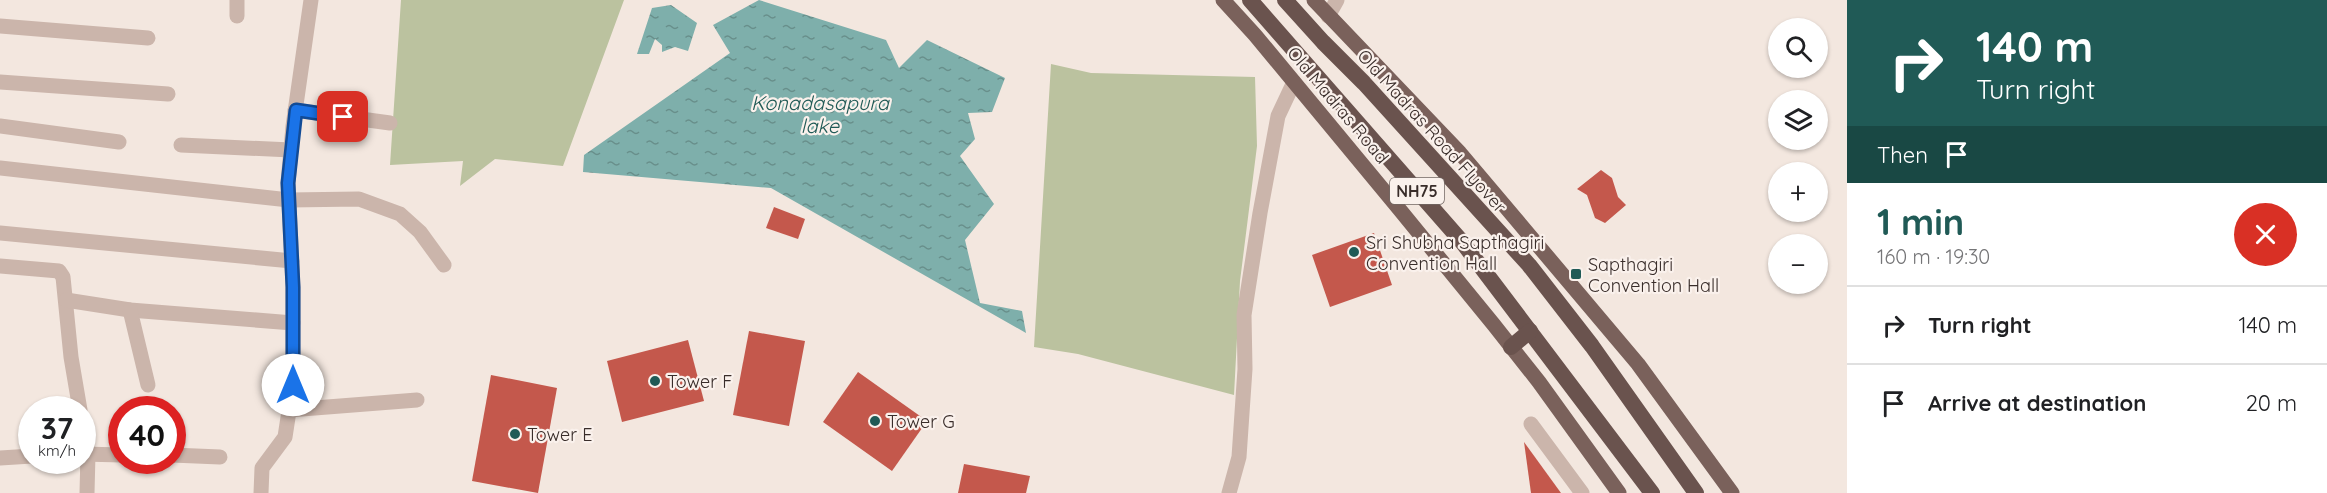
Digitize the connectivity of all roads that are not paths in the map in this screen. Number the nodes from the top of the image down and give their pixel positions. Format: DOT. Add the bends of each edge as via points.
graph roads {
  1 [pos="237,0"];
  2 [pos="311,0"];
  3 [pos="1223,0"];
  4 [pos="1250,0"];
  5 [pos="1285,0"];
  6 [pos="1314,0"];
  7 [pos="1337,0"];
  8 [pos="237,16"];
  9 [pos="1328,16"];
  10 [pos="0,26"];
  11 [pos="148,38"];
  12 [pos="0,82"];
  13 [pos="1294,82"];
  14 [pos="168,94"];
  15 [pos="296,110"];
  16 [pos="390,123"];
  17 [pos="0,126"];
  18 [pos="119,142"];
  19 [pos="181,145"];
  20 [pos="291,150"];
  21 [pos="0,168"];
  22 [pos="289,200"];
  23 [pos="0,232"];
  24 [pos="292,261"];
  25 [pos="444,265"];
  26 [pos="0,266"];
  27 [pos="66,300"];
  28 [pos="130,310"];
  29 [pos="293,323"];
  30 [pos="1530,332"];
  31 [pos="1511,347"];
  32 [pos="148,385"];
  33 [pos="78,396"];
  34 [pos="417,400"];
  35 [pos="289,410"];
  36 [pos="1531,423"];
  37 [pos="186,456"];
  38 [pos="18,457"];
  39 [pos="220,457"];
  40 [pos="0,458"];
  41 [pos="86,474"];
  42 [pos="87,493"];
  43 [pos="261,493"];
  44 [pos="1229,493"];
  45 [pos="1582,493"];
  46 [pos="1619,493"];
  47 [pos="1652,493"];
  48 [pos="1696,493"];
  49 [pos="1732,493"];
  1 -- 8 [label="street"];
  2 -- 15 [label="street"];
  3 -- 13 [label="main road, Old Madras Road"];
  4 -- 30 [label="highway, NH75" via="1463,243"];
  5 -- 48 [label="highway, Old Madras Road Flyover / NH75" via="1529,265"];
  6 -- 9 [label="main road"];
  7 -- 9 [label="street"];
  9 -- 49 [label="main road" via="1460,153 1579,293 1638,364"];
  10 -- 11 [label="street"];
  12 -- 14 [label="street"];
  13 -- 31 [label="main road, Old Madras Road"];
  13 -- 44 [label="street" via="1278,116 1260,213 1244,315 1239,457"];
  15 -- 16 [label="street"];
  15 -- 20 [label="street"];
  17 -- 18 [label="street"];
  19 -- 20 [label="street"];
  20 -- 22 [label="street"];
  21 -- 22 [label="street"];
  22 -- 24 [label="street"];
  22 -- 25 [label="street" via="359,199 388,208 415,227"];
  23 -- 24 [label="street"];
  24 -- 29 [label="street"];
  26 -- 27 [label="street" via="59,271"];
  27 -- 28 [label="street"];
  27 -- 33 [label="street"];
  28 -- 29 [label="street"];
  28 -- 32 [label="street"];
  29 -- 35 [label="street"];
  30 -- 31 [label="highway"];
  30 -- 47 [label="highway, NH75"];
  31 -- 46 [label="main road, Old Madras Road"];
  34 -- 35 [label="street"];
  35 -- 43 [label="street" via="285,437 262,468"];
  36 -- 45 [label="street"];
  37 -- 39 [label="street"];
  38 -- 40 [label="street"];
  41 -- 42 [label="street"];
}
